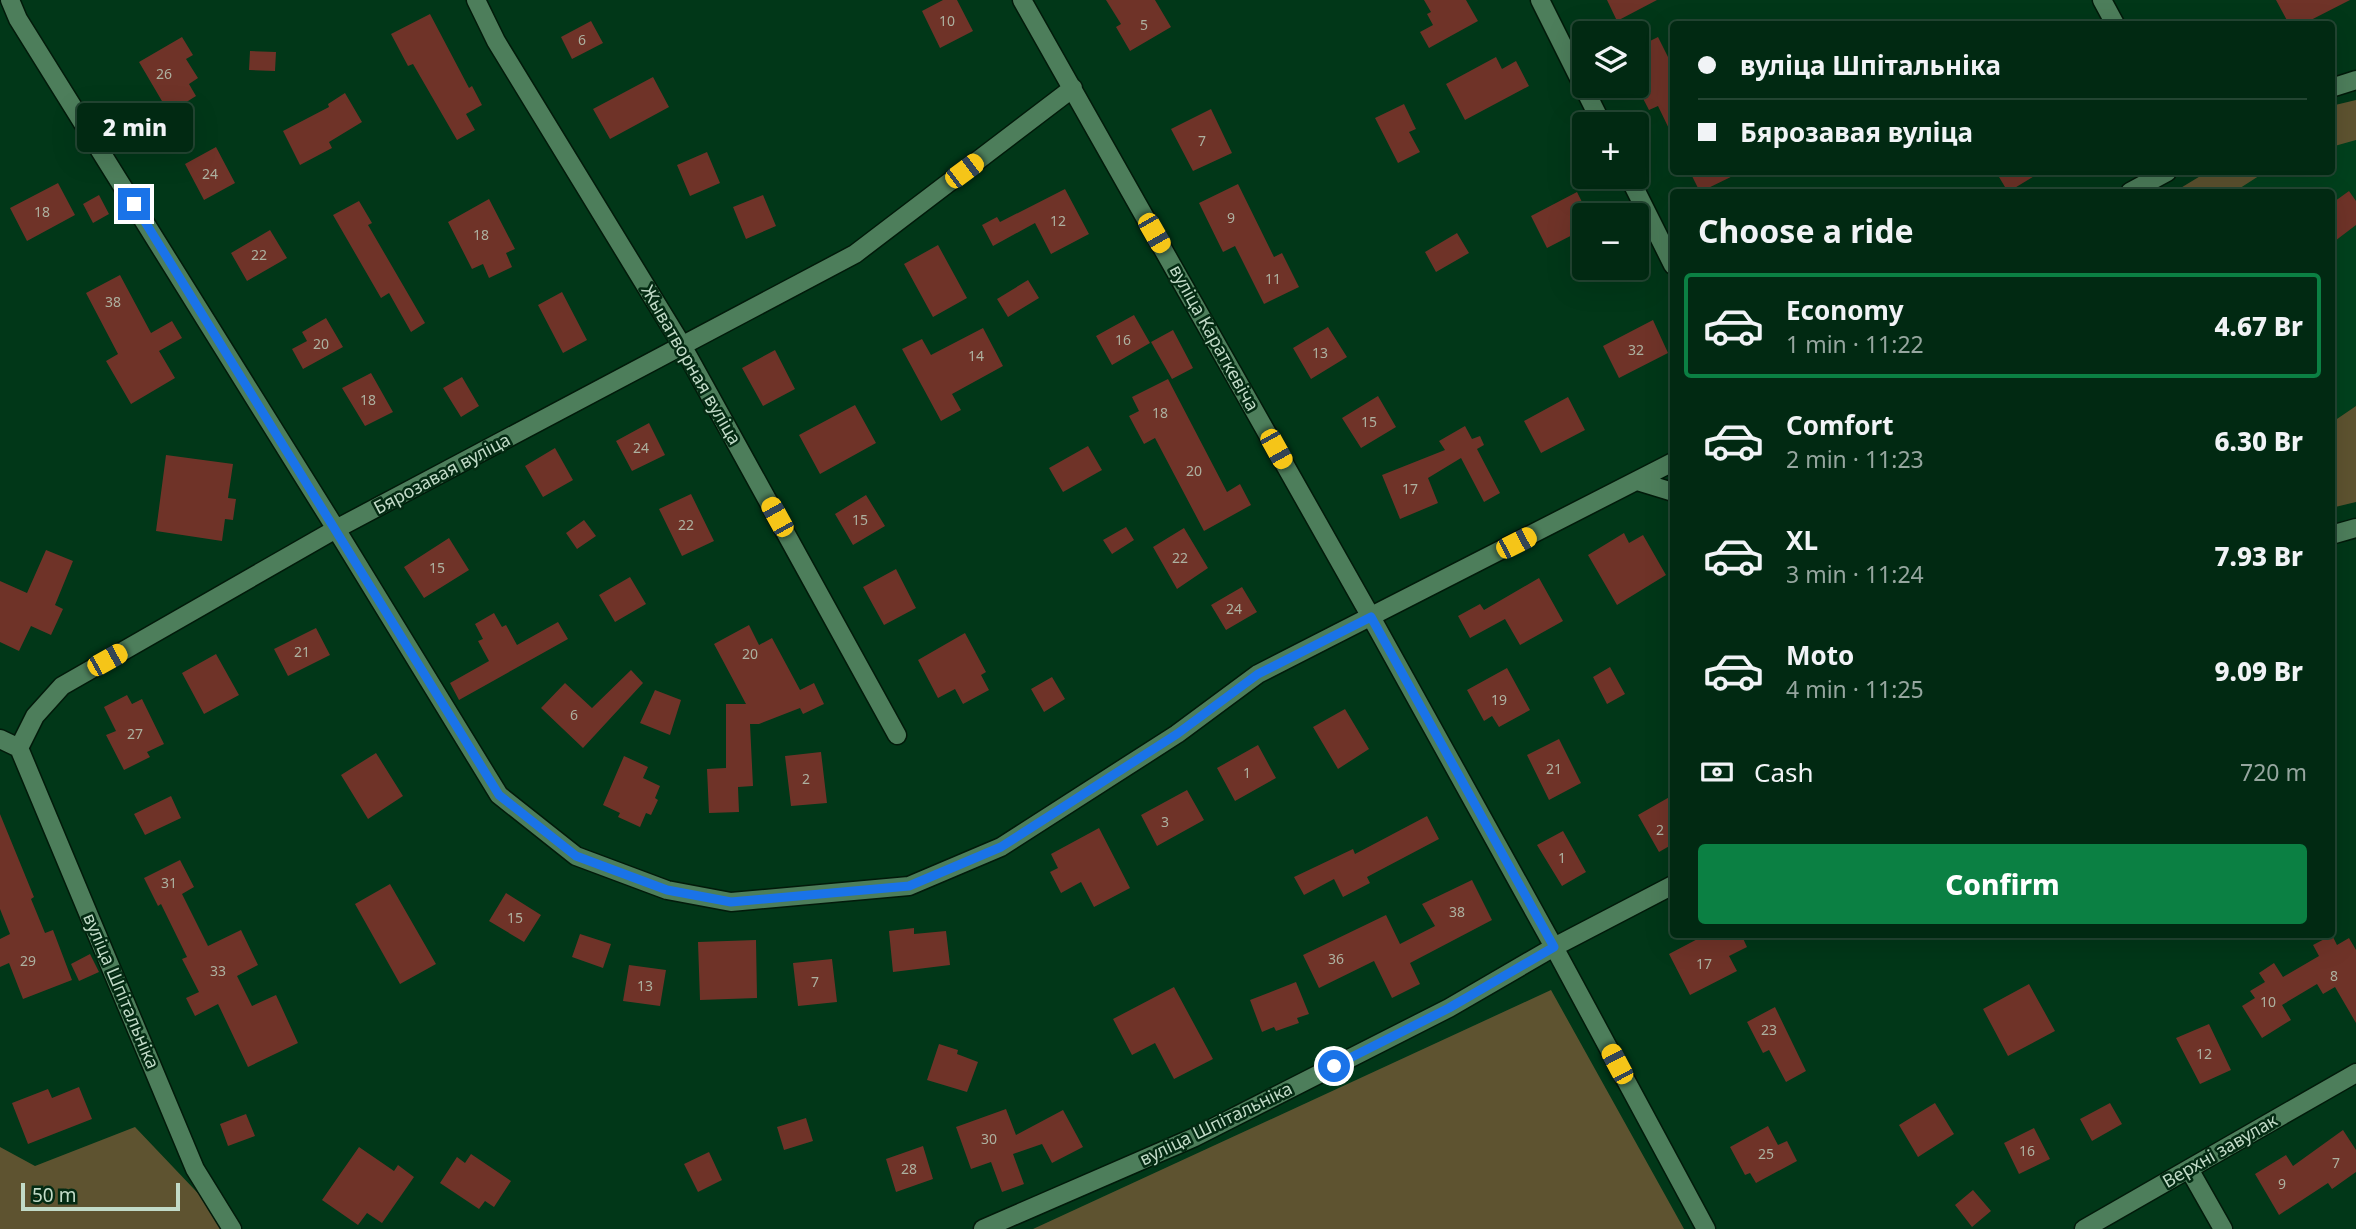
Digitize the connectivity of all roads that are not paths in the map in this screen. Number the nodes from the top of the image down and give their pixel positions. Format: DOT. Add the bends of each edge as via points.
graph roads {
  1 [pos="10,0"];
  2 [pos="476,0"];
  3 [pos="1022,0"];
  4 [pos="1540,0"];
  5 [pos="2102,0"];
  6 [pos="2113,21"];
  7 [pos="2356,80"];
  8 [pos="2335,87"];
  9 [pos="1073,88"];
  10 [pos="1596,112"];
  11 [pos="2161,175"];
  12 [pos="1635,189"];
  13 [pos="2136,189"];
  14 [pos="1670,259"];
  15 [pos="683,347"];
  16 [pos="1670,464"];
  17 [pos="1637,481"];
  18 [pos="1670,491"];
  19 [pos="2356,528"];
  20 [pos="336,530"];
  21 [pos="2335,534"];
  22 [pos="1371,617"];
  23 [pos="897,735"];
  24 [pos="0,739"];
  25 [pos="19,748"];
  26 [pos="1670,887"];
  27 [pos="1554,947"];
  28 [pos="2356,1073"];
  29 [pos="2189,1169"];
  30 [pos="232,1229"];
  31 [pos="983,1229"];
  32 [pos="1706,1229"];
  33 [pos="2084,1229"];
  34 [pos="2223,1229"];
  1 -- 20 [label="street"];
  2 -- 15 [label="street, Жыватворная вуліца" via="496,41"];
  3 -- 9 [label="street, вуліца Караткевіча"];
  4 -- 10 [label="street"];
  5 -- 6 [label="street"];
  7 -- 8 [label="street"];
  9 -- 15 [label="street, Бярозавая вуліца" via="855,254"];
  9 -- 22 [label="street, вуліца Караткевіча"];
  11 -- 13 [label="street"];
  12 -- 14 [label="street"];
  15 -- 20 [label="street, Бярозавая вуліца"];
  15 -- 23 [label="street, Жыватворная вуліца"];
  16 -- 17 [label="street"];
  17 -- 18 [label="street"];
  17 -- 22 [label="street"];
  19 -- 21 [label="street"];
  20 -- 22 [label="street" via="499,795 576,856 667,890 731,902 909,886 1001,847 1177,734 1258,674"];
  20 -- 25 [label="street, Бярозавая вуліца" via="62,686 35,716"];
  22 -- 27 [label="street, вуліца Караткевіча"];
  24 -- 25 [label="street"];
  25 -- 30 [label="street, вуліца Шпітальніка" via="195,1169"];
  26 -- 27 [label="street, вуліца Шпітальніка"];
  27 -- 31 [label="street, вуліца Шпітальніка" via="1449,1008 1195,1137"];
  27 -- 32 [label="street, вуліца Караткевіча"];
  28 -- 29 [label="street, Верхні завулак"];
  29 -- 33 [label="street, Верхні завулак"];
  29 -- 34 [label="street"];
}
